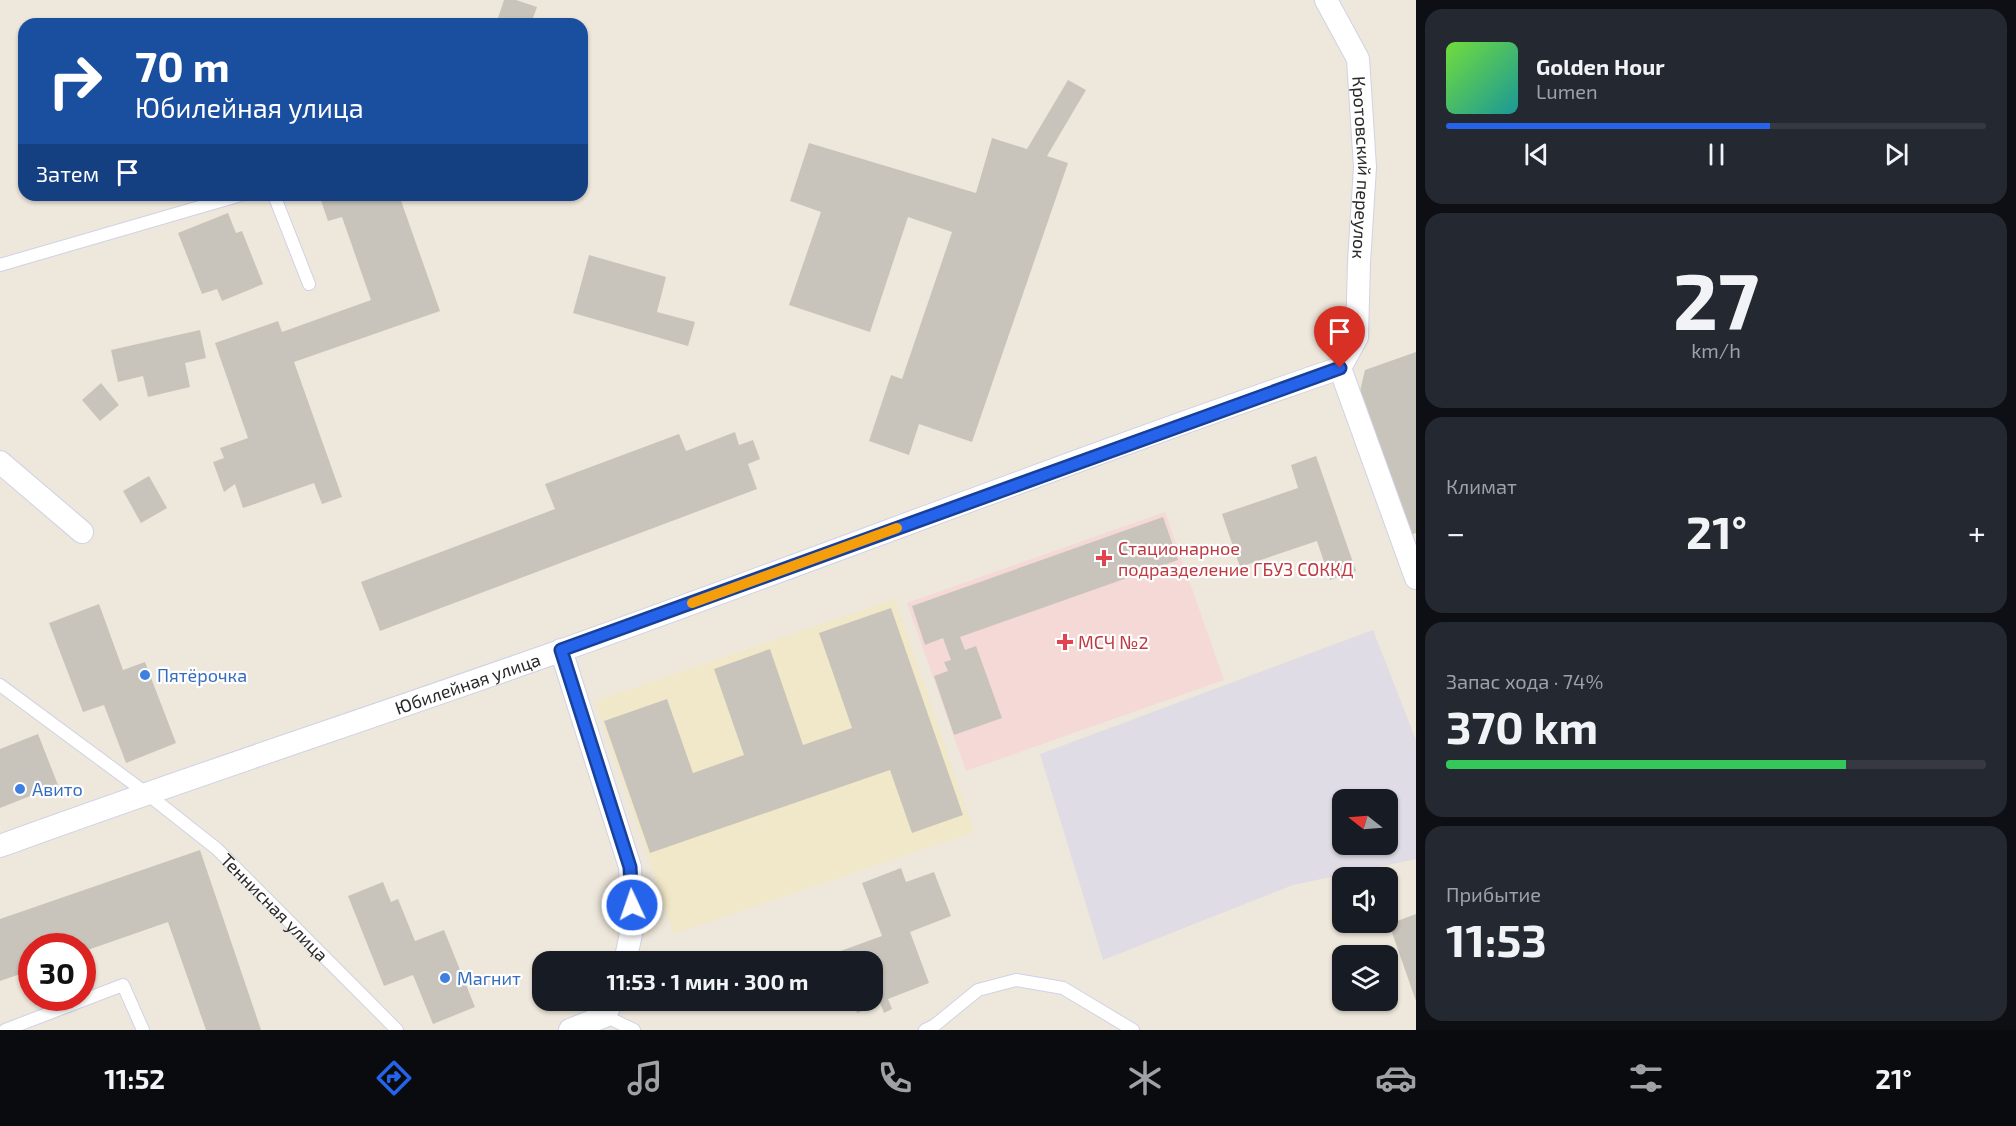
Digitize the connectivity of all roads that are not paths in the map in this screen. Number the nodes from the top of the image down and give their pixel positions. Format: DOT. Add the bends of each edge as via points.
graph roads {
  1 [pos="1326,0"];
  2 [pos="220,201"];
  3 [pos="276,201"];
  4 [pos="0,265"];
  5 [pos="309,284"];
  6 [pos="1340,368"];
  7 [pos="0,462"];
  8 [pos="82,532"];
  9 [pos="1416,578"];
  10 [pos="561,650"];
  11 [pos="2,689"];
  12 [pos="146,793"];
  13 [pos="0,846"];
  14 [pos="627,951"];
  15 [pos="603,1011"];
  16 [pos="612,1011"];
  17 [pos="5,1030"];
  18 [pos="143,1030"];
  19 [pos="397,1030"];
  20 [pos="570,1030"];
  21 [pos="634,1030"];
  22 [pos="925,1030"];
  23 [pos="1132,1030"];
  1 -- 6 [label="street, Кротовский переулок" via="1358,59 1365,167 1357,337"];
  2 -- 4 [label="lane"];
  3 -- 5 [label="lane"];
  6 -- 9 [label="street"];
  6 -- 10 [label="street, Юбилейная улица"];
  7 -- 8 [label="street"];
  10 -- 12 [label="street, Юбилейная улица"];
  10 -- 14 [label="street" via="630,867 633,924"];
  11 -- 12 [label="lane, Теннисная улица"];
  12 -- 13 [label="street, Юбилейная улица"];
  12 -- 19 [label="lane, Теннисная улица" via="217,849"];
  15 -- 20 [label="street"];
  16 -- 21 [label="lane"];
  17 -- 18 [label="lane" via="123,985"];
  22 -- 23 [label="lane" via="978,990 1016,980 1064,988"];
}
